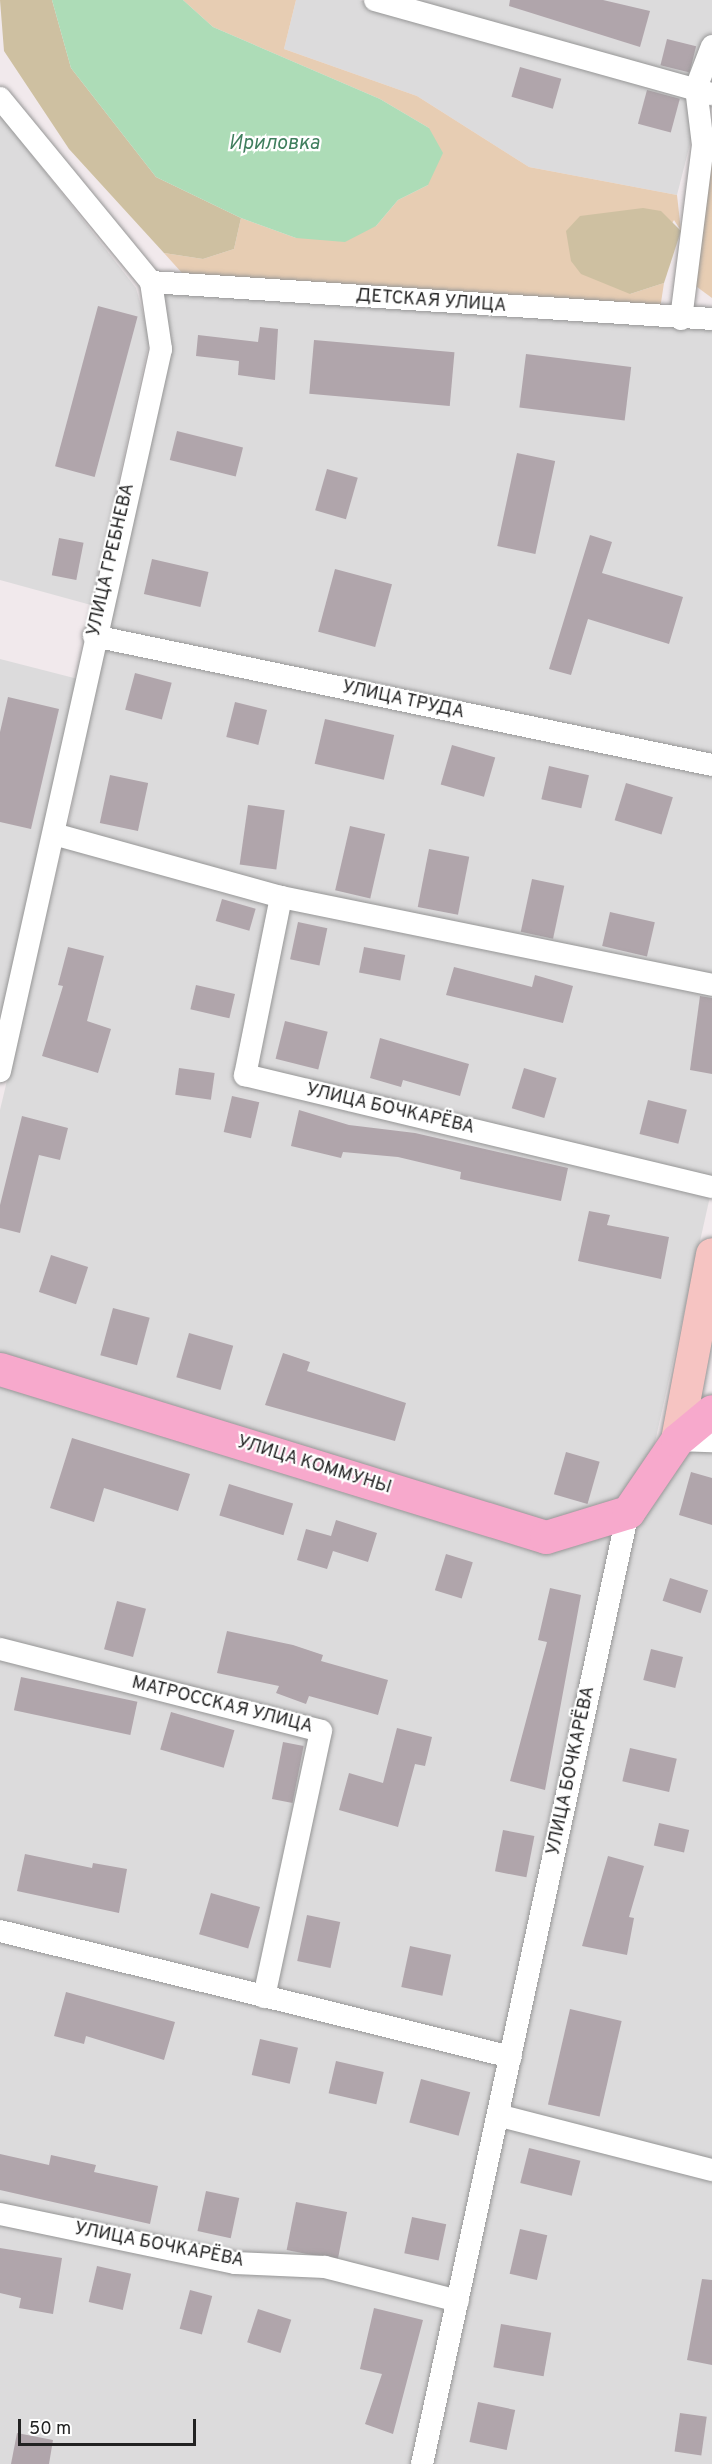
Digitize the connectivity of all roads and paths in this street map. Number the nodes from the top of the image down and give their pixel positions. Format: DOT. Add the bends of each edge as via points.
graph roads {
  1 [pos="375,0"];
  2 [pos="712,46"];
  3 [pos="704,91"];
  4 [pos="0,98"];
  5 [pos="151,282"];
  6 [pos="681,319"];
  7 [pos="712,319"];
  8 [pos="94,636"];
  9 [pos="712,765"];
  10 [pos="54,834"];
  11 [pos="281,897"];
  12 [pos="712,985"];
  13 [pos="0,1071"];
  14 [pos="712,1187"];
  15 [pos="712,1254"];
  16 [pos="0,1369"];
  17 [pos="712,1411"];
  18 [pos="677,1440"];
  19 [pos="712,1441"];
  20 [pos="628,1512"];
  21 [pos="0,1649"];
  22 [pos="0,1930"];
  23 [pos="264,1996"];
  24 [pos="511,2057"];
  25 [pos="501,2116"];
  26 [pos="712,2170"];
  27 [pos="0,2214"];
  28 [pos="458,2301"];
  29 [pos="422,2464"];
  1 -- 3 [label="street"];
  2 -- 3 [label="street"];
  3 -- 6 [label="street" via="703,145"];
  4 -- 5 [label="street"];
  5 -- 6 [label="street, ДЕТСКАЯ УЛИЦА"];
  5 -- 8 [label="street, УЛИЦА ГРЕБНЕВА" via="161,349"];
  6 -- 7 [label="street, ДЕТСКАЯ УЛИЦА"];
  8 -- 9 [label="street, УЛИЦА ТРУДА"];
  8 -- 10 [label="street, УЛИЦА ГРЕБНЕВА"];
  10 -- 11 [label="street"];
  10 -- 13 [label="street, УЛИЦА ГРЕБНЕВА"];
  11 -- 12 [label="street"];
  11 -- 14 [label="street, УЛИЦА БОЧКАРЁВА" via="245,1075"];
  15 -- 18 [label="street, УЛИЦА БОЧКАРЁВА"];
  16 -- 20 [label="main road, УЛИЦА КОММУНЫ" via="546,1538"];
  17 -- 18 [label="main road"];
  18 -- 19 [label="street"];
  18 -- 20 [label="main road, УЛИЦА БОЧКАРЁВА"];
  20 -- 24 [label="street, УЛИЦА БОЧКАРЁВА"];
  21 -- 23 [label="street, МАТРОССКАЯ УЛИЦА" via="321,1731"];
  22 -- 23 [label="street"];
  23 -- 24 [label="street"];
  24 -- 25 [label="street, УЛИЦА БОЧКАРЁВА"];
  25 -- 26 [label="street"];
  25 -- 28 [label="street, УЛИЦА БОЧКАРЁВА"];
  27 -- 28 [label="street, УЛИЦА БОЧКАРЁВА" via="235,2263 325,2267"];
  28 -- 29 [label="street, УЛИЦА БОЧКАРЁВА"];
}
